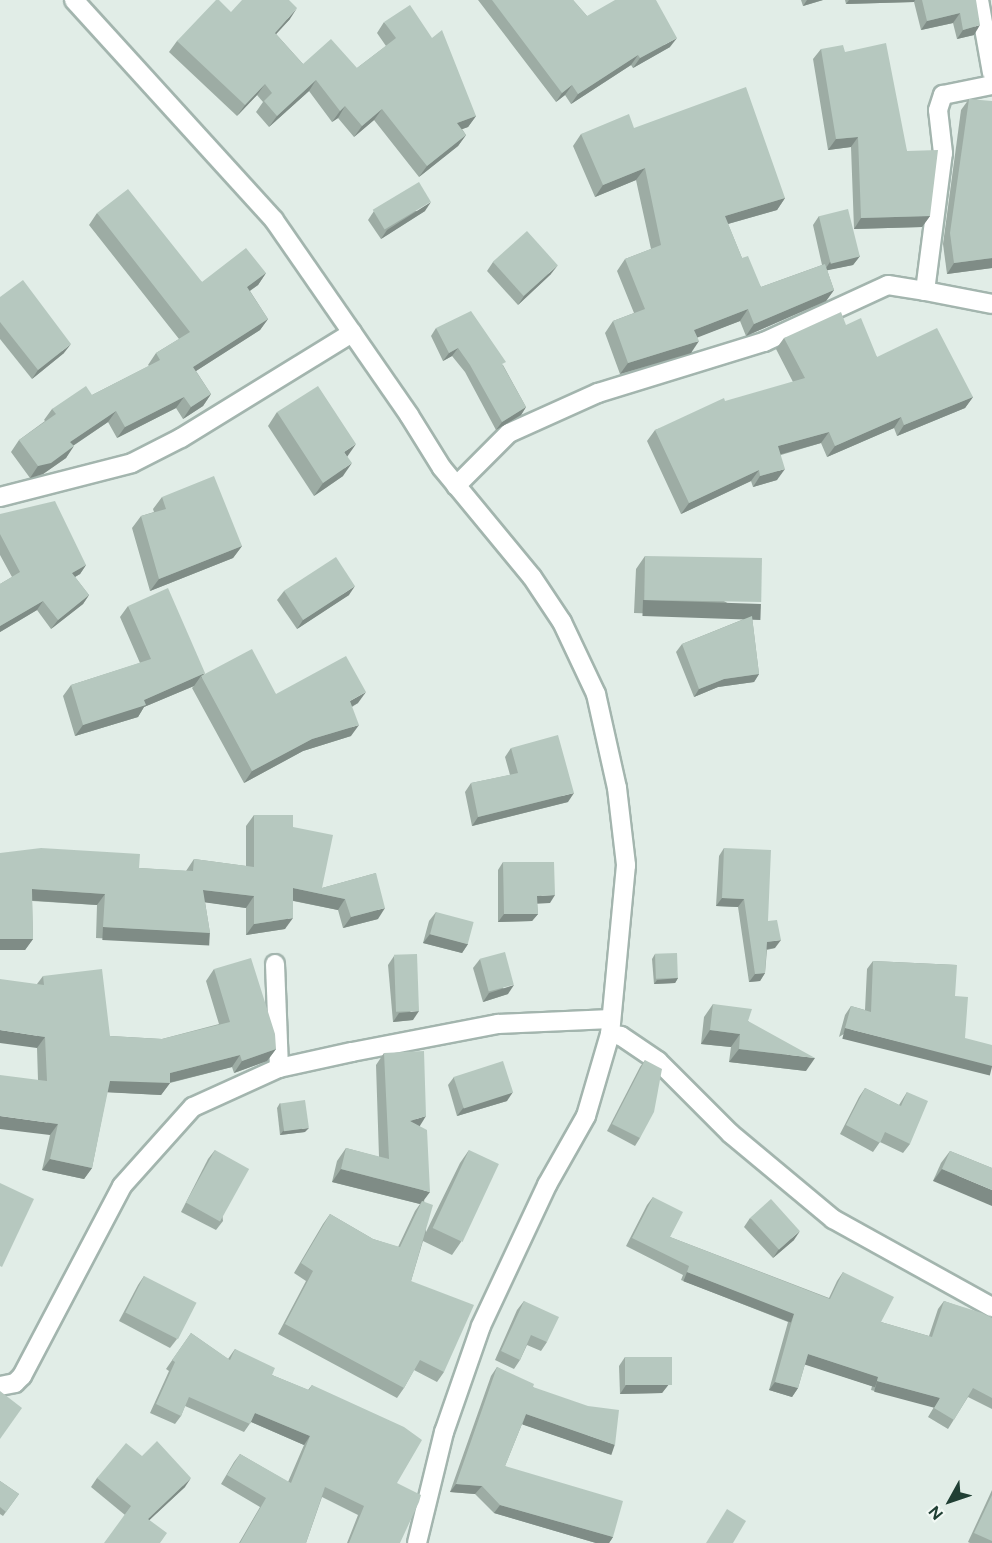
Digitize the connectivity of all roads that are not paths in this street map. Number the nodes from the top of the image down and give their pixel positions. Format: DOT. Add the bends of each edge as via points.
graph roads {
  1 [pos="74,0"];
  2 [pos="979,0"];
  3 [pos="992,73"];
  4 [pos="992,85"];
  5 [pos="925,291"];
  6 [pos="992,304"];
  7 [pos="352,333"];
  8 [pos="456,486"];
  9 [pos="0,497"];
  10 [pos="275,964"];
  11 [pos="610,1026"];
  12 [pos="279,1068"];
  13 [pos="992,1307"];
  14 [pos="0,1386"];
  15 [pos="417,1543"];
  1 -- 7 [label="street" via="274,220"];
  2 -- 3 [label="street"];
  4 -- 5 [label="street" via="943,95 938,110 943,153"];
  5 -- 6 [label="street"];
  5 -- 8 [label="street" via="888,285 764,342 598,393 509,433"];
  7 -- 8 [label="street"];
  7 -- 9 [label="street" via="181,438 132,463"];
  8 -- 11 [label="street" via="532,577 562,622 596,694 617,788 626,866"];
  10 -- 12 [label="street"];
  11 -- 12 [label="street" via="498,1024"];
  11 -- 13 [label="street" via="658,1062 723,1127 833,1219"];
  11 -- 15 [label="street" via="586,1116 547,1185 481,1326 444,1432"];
  12 -- 14 [label="street" via="193,1107 122,1186 22,1376 15,1383"];
}
